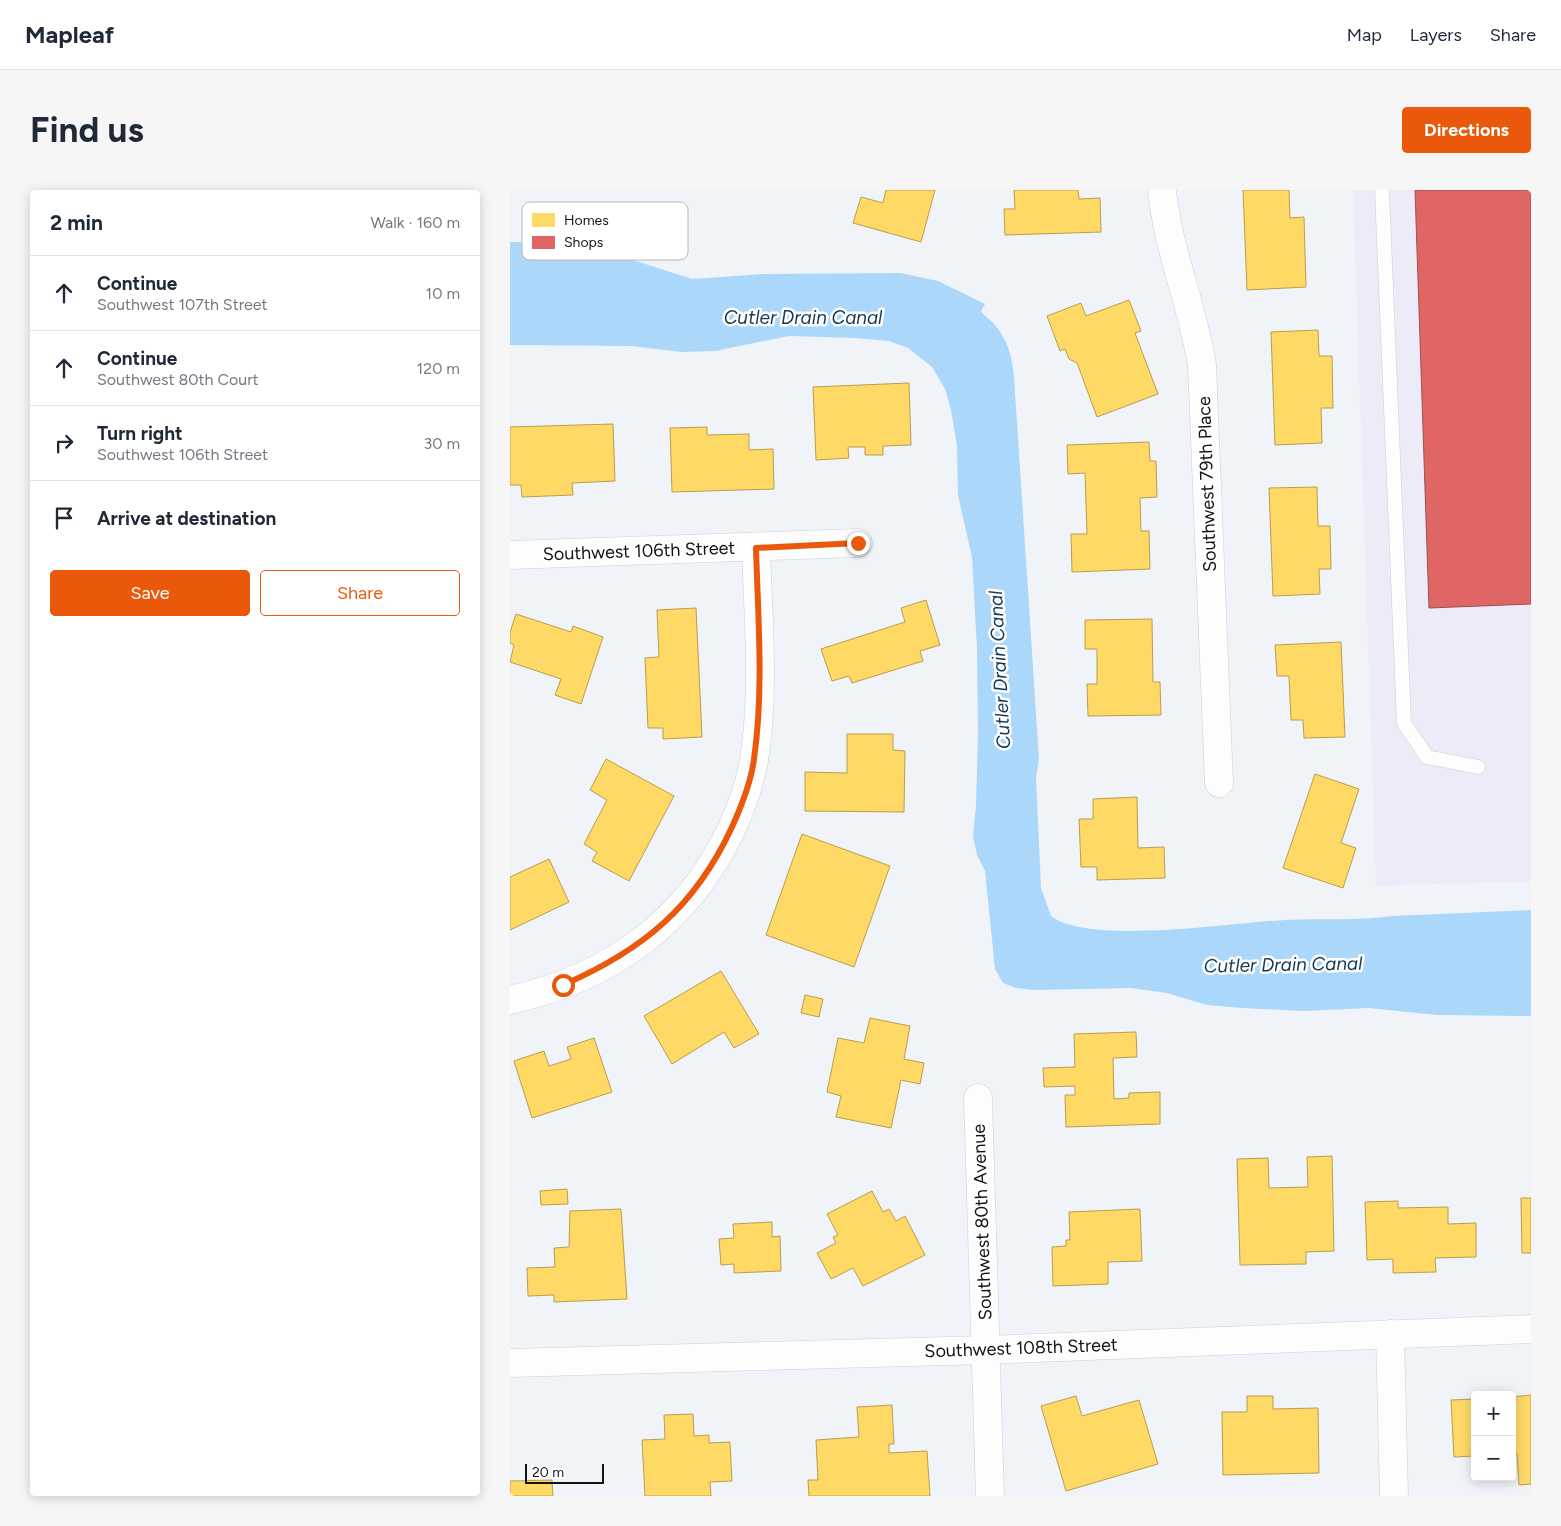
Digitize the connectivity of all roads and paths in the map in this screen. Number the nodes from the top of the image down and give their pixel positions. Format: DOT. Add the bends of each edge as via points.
graph roads {
  1 [pos="1162,190"];
  2 [pos="1382,190"];
  3 [pos="858,543"];
  4 [pos="756,548"];
  5 [pos="510,555"];
  6 [pos="1478,767"];
  7 [pos="1219,784"];
  8 [pos="510,1000"];
  9 [pos="978,1098"];
  10 [pos="1531,1328"];
  11 [pos="1390,1334"];
  12 [pos="986,1350"];
  13 [pos="510,1363"];
  14 [pos="990,1496"];
  15 [pos="1394,1496"];
  1 -- 7 [label="street, Southwest 79th Place" via="1172,253 1196,329 1202,366"];
  2 -- 6 [label="lane" via="1404,724 1427,757"];
  3 -- 4 [label="street, Southwest 106th Street"];
  4 -- 5 [label="street, Southwest 106th Street"];
  4 -- 8 [label="street" via="759,690 754,759 748,788 721,851 700,884 658,929 603,968 563,985"];
  9 -- 12 [label="street, Southwest 80th Avenue"];
  10 -- 11 [label="street, Southwest 108th Street"];
  11 -- 12 [label="street, Southwest 108th Street"];
  11 -- 15 [label="street"];
  12 -- 13 [label="street, Southwest 108th Street"];
  12 -- 14 [label="street, Southwest 80th Avenue"];
}
